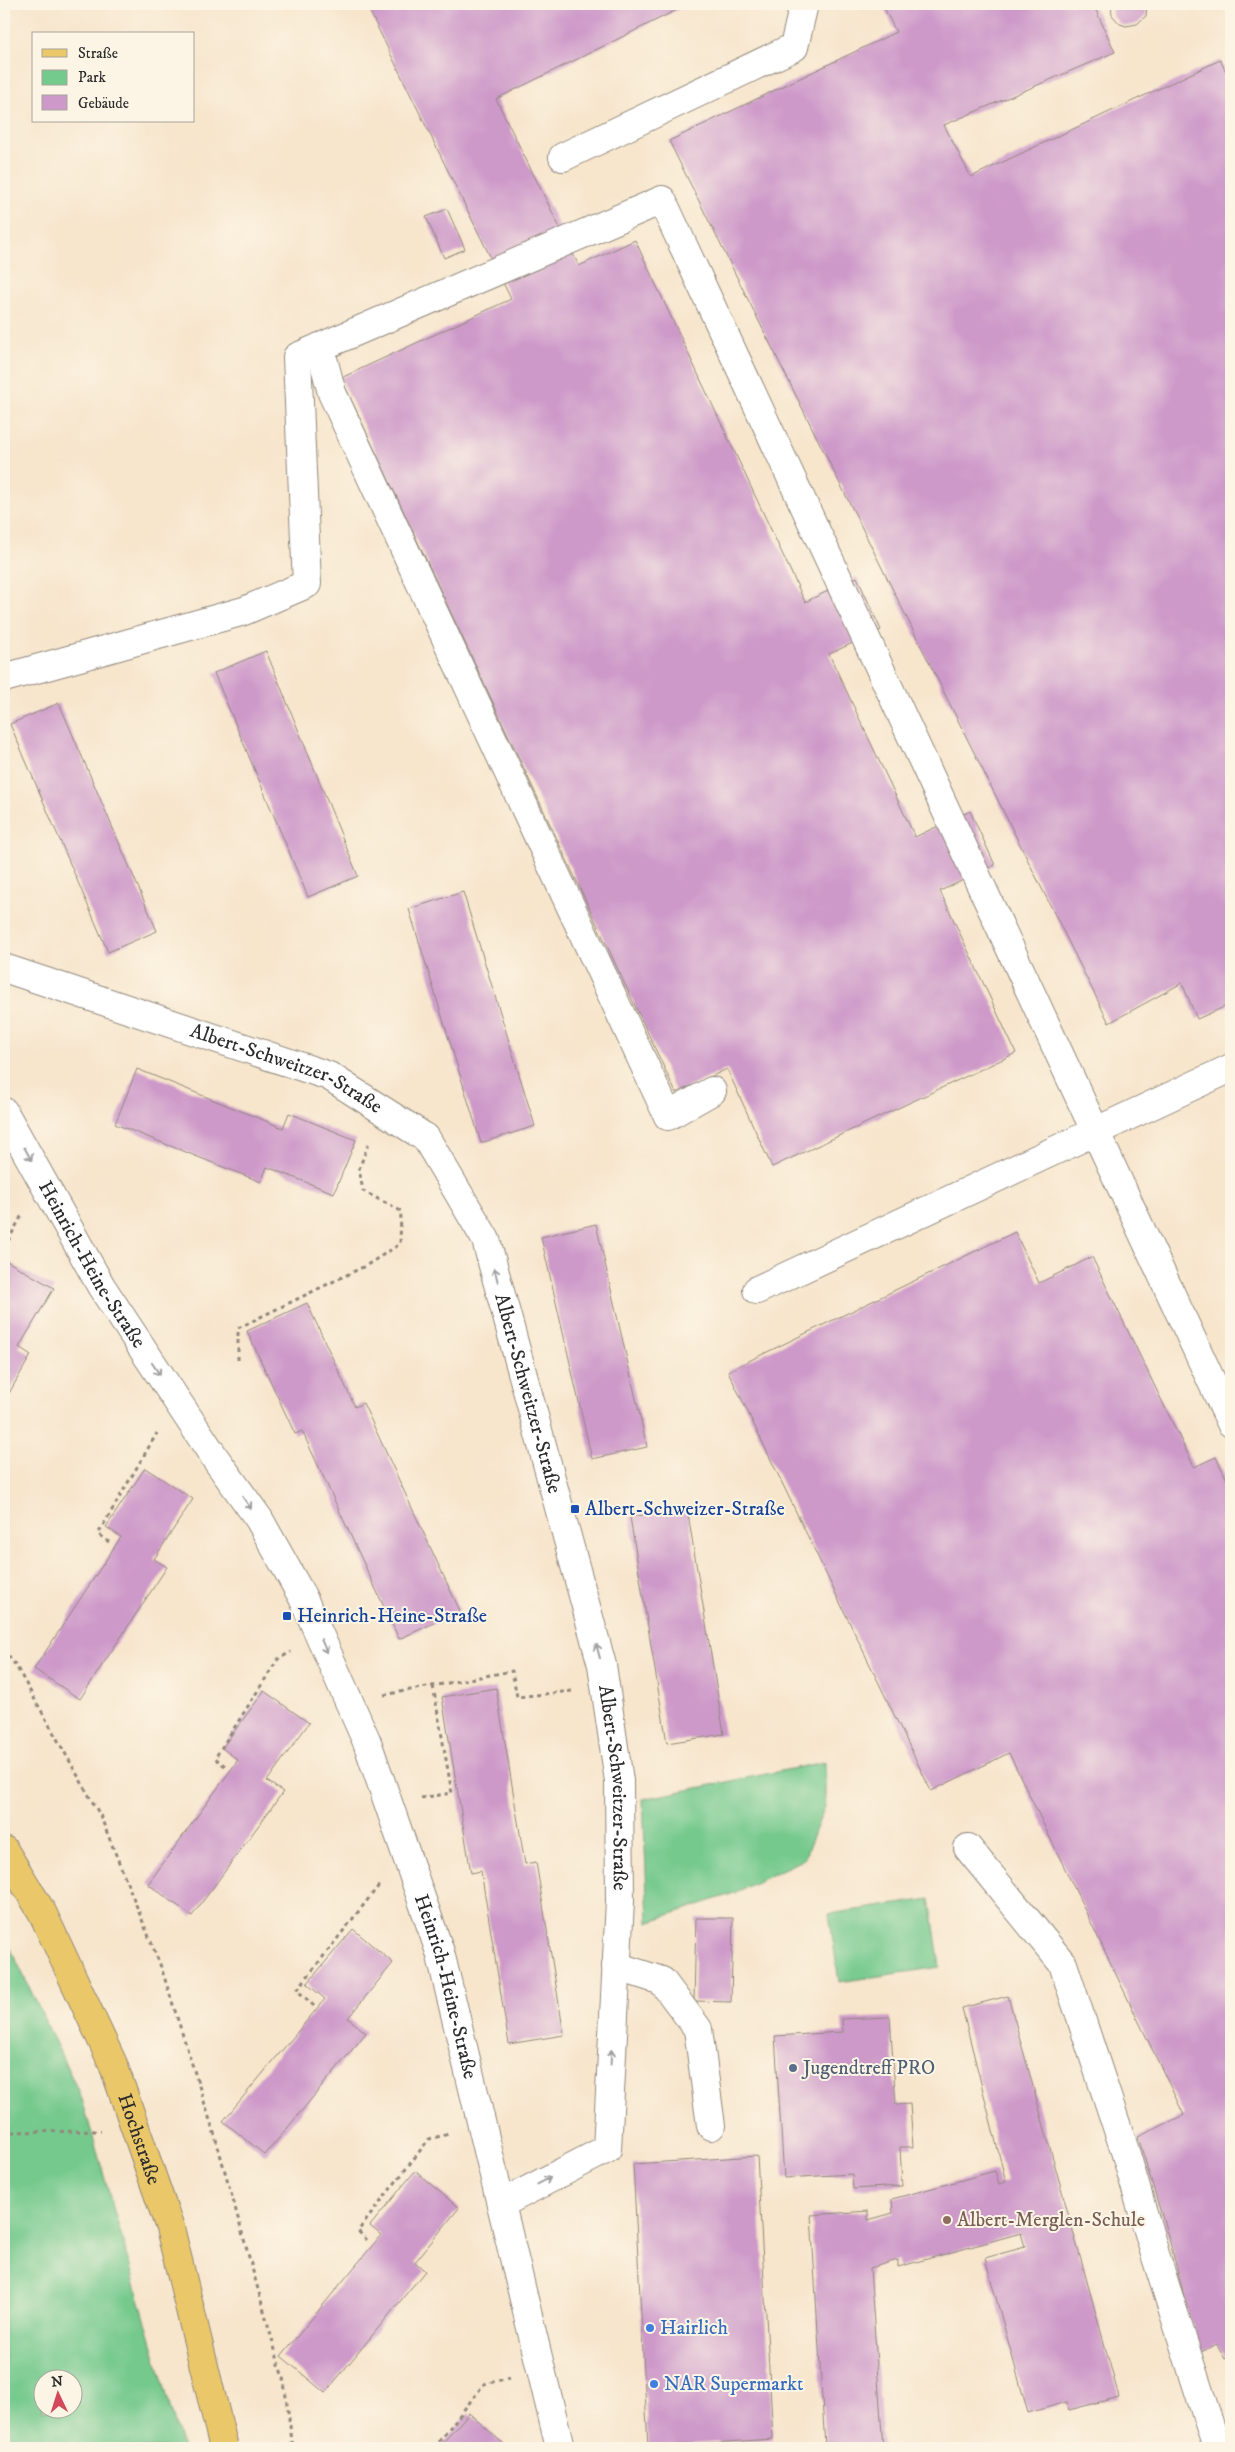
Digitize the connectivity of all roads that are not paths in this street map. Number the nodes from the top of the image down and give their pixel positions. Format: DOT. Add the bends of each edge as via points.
graph roads {
  1 [pos="804,4"];
  2 [pos="563,157"];
  3 [pos="320,347"];
  4 [pos="4,678"];
  5 [pos="4,968"];
  6 [pos="1231,1068"];
  7 [pos="712,1091"];
  8 [pos="4,1112"];
  9 [pos="1095,1132"];
  10 [pos="757,1290"];
  11 [pos="1231,1423"];
  12 [pos="968,1848"];
  13 [pos="4,1850"];
  14 [pos="616,1966"];
  15 [pos="711,2126"];
  16 [pos="501,2204"];
  17 [pos="224,2448"];
  18 [pos="560,2448"];
  19 [pos="1217,2448"];
  1 -- 2 [label="street" via="794,46"];
  3 -- 4 [label="street" via="297,357 306,584 244,611"];
  3 -- 7 [label="street" via="332,394 668,1116"];
  3 -- 9 [label="street" via="662,200"];
  14 -- 5 [label="street, Albert-Schweitzer-Straße, one-way" via="620,1901 619,1781 599,1656 486,1240 426,1138 329,1076"];
  6 -- 9 [label="street"];
  8 -- 16 [label="street, Heinrich-Heine-Straße, one-way" via="101,1286 259,1519 303,1598 367,1742 440,1952"];
  9 -- 10 [label="street"];
  9 -- 11 [label="street"];
  12 -- 19 [label="street" via="1063,1964"];
  13 -- 17 [label="main road, Hochstraße" via="42,1912 113,2064 170,2228"];
  14 -- 15 [label="street" via="662,1981 698,2029"];
  16 -- 14 [label="street, Albert-Schweitzer-Straße, one-way" via="606,2149"];
  16 -- 18 [label="street, Heinrich-Heine-Straße"];
}
